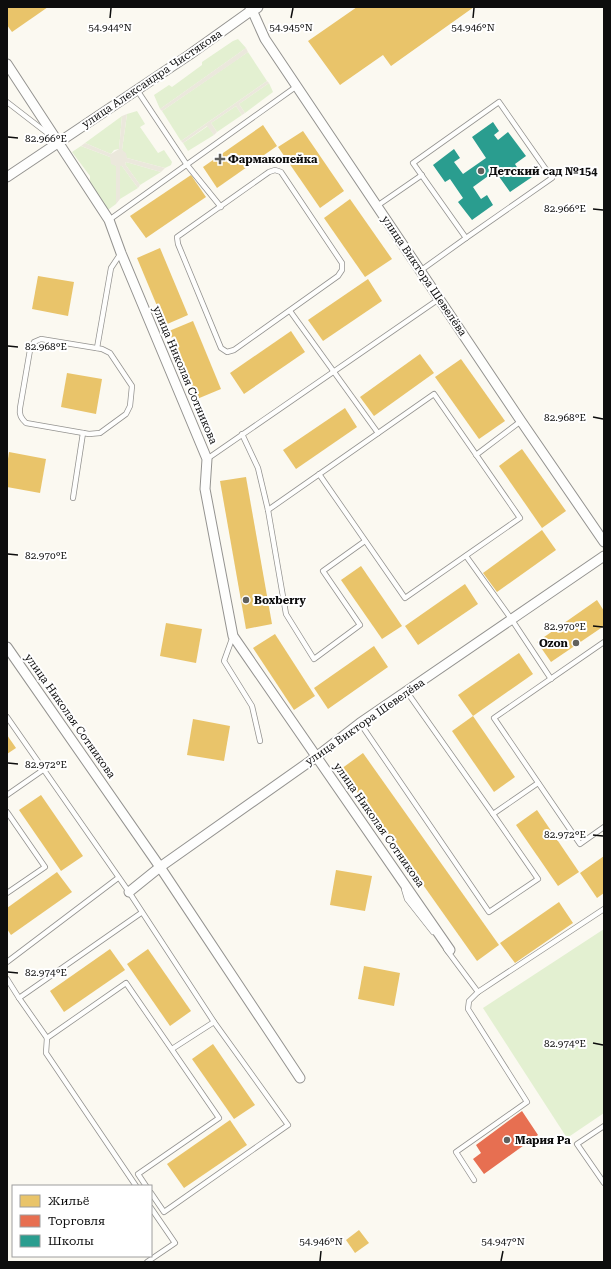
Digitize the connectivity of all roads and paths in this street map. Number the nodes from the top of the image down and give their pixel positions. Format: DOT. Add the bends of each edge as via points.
graph roads {
  1 [pos="253,8"];
  2 [pos="7,64"];
  3 [pos="297,86"];
  4 [pos="137,90"];
  5 [pos="7,102"];
  6 [pos="59,142"];
  7 [pos="187,165"];
  8 [pos="422,175"];
  9 [pos="7,177"];
  10 [pos="221,206"];
  11 [pos="377,206"];
  12 [pos="109,220"];
  13 [pos="466,238"];
  14 [pos="121,253"];
  15 [pos="420,271"];
  16 [pos="439,298"];
  17 [pos="290,311"];
  18 [pos="97,348"];
  19 [pos="333,370"];
  20 [pos="521,421"];
  21 [pos="83,433"];
  22 [pos="378,433"];
  23 [pos="242,434"];
  24 [pos="476,455"];
  25 [pos="207,459"];
  26 [pos="319,474"];
  27 [pos="73,498"];
  28 [pos="268,510"];
  29 [pos="365,541"];
  30 [pos="604,542"];
  31 [pos="466,556"];
  32 [pos="604,556"];
  33 [pos="512,620"];
  34 [pos="234,636"];
  35 [pos="604,642"];
  36 [pos="7,647"];
  37 [pos="550,679"];
  38 [pos="406,692"];
  39 [pos="7,717"];
  40 [pos="360,723"];
  41 [pos="260,741"];
  42 [pos="316,757"];
  43 [pos="44,770"];
  44 [pos="538,783"];
  45 [pos="7,795"];
  46 [pos="7,812"];
  47 [pos="493,814"];
  48 [pos="604,828"];
  49 [pos="160,867"];
  50 [pos="118,878"];
  51 [pos="402,878"];
  52 [pos="129,892"];
  53 [pos="7,893"];
  54 [pos="604,909"];
  55 [pos="141,913"];
  56 [pos="450,950"];
  57 [pos="7,962"];
  58 [pos="7,980"];
  59 [pos="478,992"];
  60 [pos="19,998"];
  61 [pos="214,1022"];
  62 [pos="47,1038"];
  63 [pos="172,1049"];
  64 [pos="300,1078"];
  65 [pos="604,1126"];
  66 [pos="474,1180"];
  67 [pos="604,1182"];
  68 [pos="135,1185"];
  69 [pos="145,1185"];
  70 [pos="152,1194"];
  71 [pos="152,1210"];
  72 [pos="147,1262"];
  1 -- 3 [label="street, улица Виктора Шевелёва" via="265,39"];
  1 -- 4 [label="street, улица Александра Чистякова"];
  2 -- 6 [label="street, улица Николая Сотникова"];
  3 -- 7 [label="lane"];
  3 -- 11 [label="street, улица Виктора Шевелёва"];
  4 -- 6 [label="street, улица Александра Чистякова"];
  4 -- 7 [label="lane"];
  5 -- 6 [label="lane"];
  6 -- 9 [label="street, улица Александра Чистякова"];
  6 -- 12 [label="street, улица Николая Сотникова"];
  7 -- 10 [label="lane"];
  7 -- 12 [label="lane"];
  8 -- 11 [label="lane"];
  8 -- 13 [label="lane"];
  8 -- 13 [label="lane" via="413,163 499,102 552,178"];
  10 -- 17 [label="lane" via="269,172 281,172 342,263 342,270 338,276"];
  10 -- 17 [label="lane" via="177,237 222,348 227,352 234,350"];
  11 -- 15 [label="street, улица Виктора Шевелёва"];
  12 -- 14 [label="street, улица Николая Сотникова"];
  13 -- 15 [label="lane"];
  14 -- 18 [label="lane" via="111,268"];
  14 -- 25 [label="street, улица Николая Сотникова"];
  15 -- 16 [label="street, улица Виктора Шевелёва"];
  16 -- 19 [label="lane"];
  16 -- 20 [label="street, улица Виктора Шевелёва"];
  17 -- 19 [label="lane"];
  18 -- 21 [label="lane" via="110,353 130,380 130,406 124,417 100,433"];
  18 -- 21 [label="lane" via="41,338 34,342 30,350 20,408 21,417 26,423"];
  19 -- 22 [label="lane"];
  19 -- 23 [label="lane"];
  20 -- 24 [label="lane"];
  20 -- 30 [label="street, улица Виктора Шевелёва"];
  21 -- 27 [label="lane"];
  22 -- 24 [label="lane" via="434,394"];
  22 -- 26 [label="lane"];
  23 -- 25 [label="lane"];
  23 -- 28 [label="lane" via="258,468"];
  24 -- 31 [label="lane" via="520,518"];
  25 -- 34 [label="street, улица Николая Сотникова" via="205,489"];
  26 -- 28 [label="lane"];
  26 -- 29 [label="lane"];
  28 -- 29 [label="lane" via="286,614 314,659 360,624 323,571"];
  29 -- 31 [label="lane" via="405,598"];
  31 -- 33 [label="lane"];
  32 -- 33 [label="street, улица Виктора Шевелёва"];
  33 -- 37 [label="lane"];
  33 -- 38 [label="street, улица Виктора Шевелёва"];
  34 -- 41 [label="lane" via="224,661 252,706"];
  34 -- 42 [label="street, улица Николая Сотникова"];
  35 -- 37 [label="lane"];
  36 -- 49 [label="street, улица Николая Сотникова"];
  37 -- 44 [label="lane" via="494,718"];
  38 -- 40 [label="street, улица Виктора Шевелёва"];
  38 -- 47 [label="lane"];
  39 -- 43 [label="lane"];
  40 -- 42 [label="street, улица Виктора Шевелёва"];
  40 -- 47 [label="lane" via="489,912 538,879"];
  42 -- 49 [label="street, улица Виктора Шевелёва"];
  42 -- 51 [label="street, улица Николая Сотникова"];
  43 -- 45 [label="lane"];
  43 -- 50 [label="lane"];
  44 -- 47 [label="lane"];
  44 -- 48 [label="lane" via="580,844"];
  46 -- 53 [label="lane" via="45,866"];
  49 -- 52 [label="street, улица Виктора Шевелёва"];
  49 -- 64 [label="street, улица Николая Сотникова"];
  50 -- 52 [label="lane"];
  50 -- 57 [label="lane"];
  51 -- 56 [label="street, улица Николая Сотникова"];
  51 -- 59 [label="lane" via="407,899"];
  52 -- 55 [label="lane"];
  54 -- 59 [label="lane"];
  55 -- 60 [label="lane"];
  55 -- 61 [label="lane"];
  58 -- 60 [label="lane"];
  59 -- 66 [label="lane" via="469,1001 468,1009 527,1102 456,1152"];
  60 -- 62 [label="lane"];
  61 -- 63 [label="lane"];
  61 -- 70 [label="lane" via="288,1125 164,1212"];
  62 -- 63 [label="lane" via="126,983"];
  62 -- 68 [label="lane" via="46,1052"];
  63 -- 69 [label="lane" via="219,1118 138,1174"];
  65 -- 67 [label="lane" via="577,1144"];
  71 -- 72 [label="lane" via="175,1244"];
}
